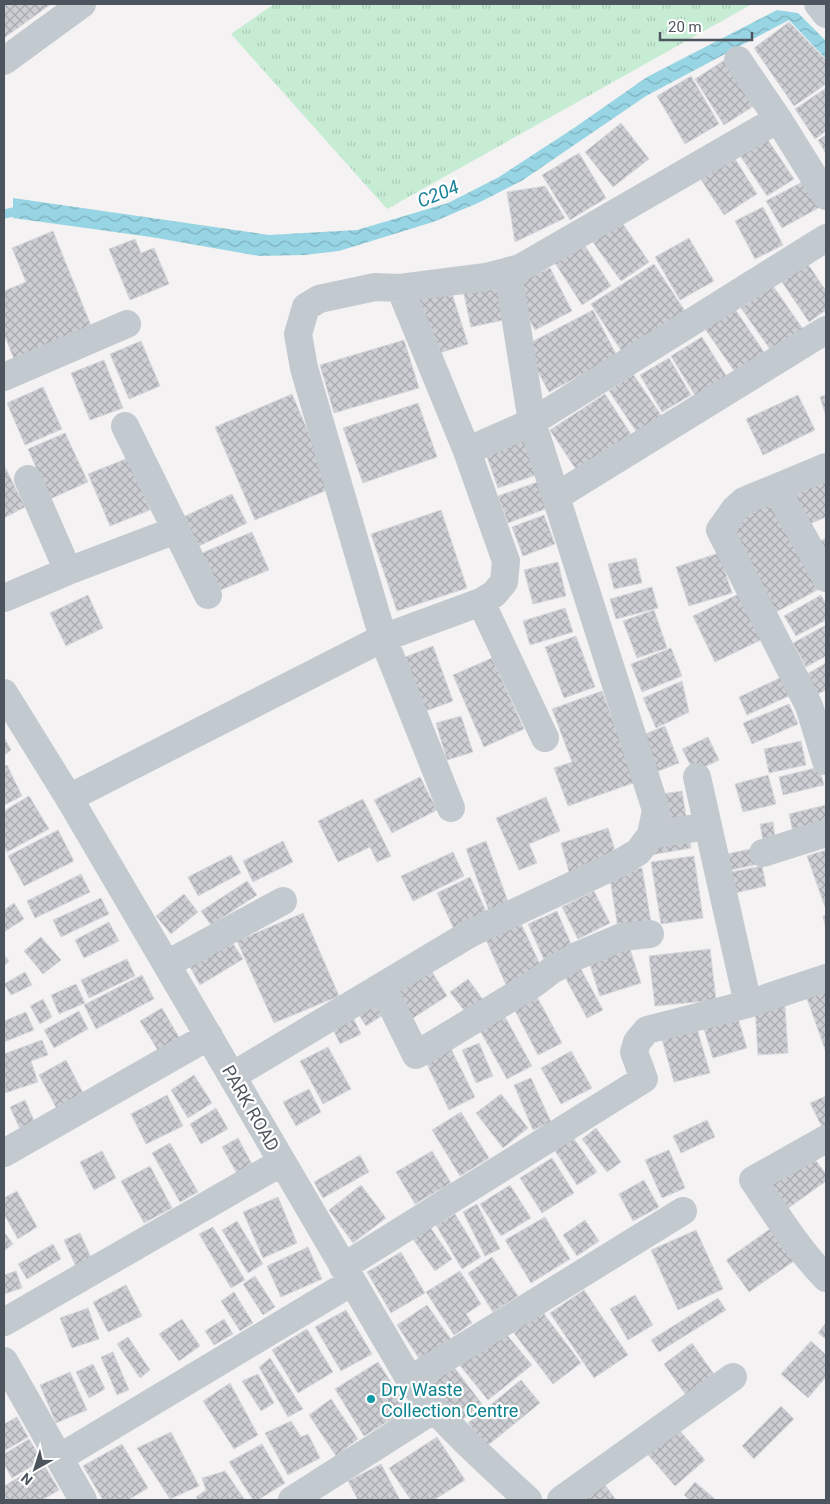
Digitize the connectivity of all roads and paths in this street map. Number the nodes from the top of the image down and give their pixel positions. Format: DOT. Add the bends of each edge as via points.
graph roads {
  1 [pos="82,4"];
  2 [pos="818,4"];
  3 [pos="826,14"];
  4 [pos="738,60"];
  5 [pos="4,61"];
  6 [pos="778,119"];
  7 [pos="826,196"];
  8 [pos="826,238"];
  9 [pos="508,271"];
  10 [pos="400,288"];
  11 [pos="127,324"];
  12 [pos="826,330"];
  13 [pos="4,377"];
  14 [pos="532,422"];
  15 [pos="125,426"];
  16 [pos="467,451"];
  17 [pos="826,466"];
  18 [pos="28,479"];
  19 [pos="776,488"];
  20 [pos="557,496"];
  21 [pos="176,530"];
  22 [pos="68,571"];
  23 [pos="826,578"];
  24 [pos="208,595"];
  25 [pos="4,598"];
  26 [pos="481,602"];
  27 [pos="383,638"];
  28 [pos="4,693"];
  29 [pos="545,738"];
  30 [pos="826,761"];
  31 [pos="697,777"];
  32 [pos="69,798"];
  33 [pos="451,808"];
  34 [pos="708,826"];
  35 [pos="826,833"];
  36 [pos="651,835"];
  37 [pos="763,853"];
  38 [pos="283,901"];
  39 [pos="650,934"];
  40 [pos="167,964"];
  41 [pos="826,978"];
  42 [pos="382,986"];
  43 [pos="748,1004"];
  44 [pos="209,1036"];
  45 [pos="232,1076"];
  46 [pos="826,1139"];
  47 [pos="4,1153"];
  48 [pos="282,1162"];
  49 [pos="683,1210"];
  50 [pos="348,1274"];
  51 [pos="826,1278"];
  52 [pos="4,1322"];
  53 [pos="4,1361"];
  54 [pos="733,1377"];
  55 [pos="410,1380"];
  56 [pos="12,1394"];
  57 [pos="433,1410"];
  58 [pos="59,1458"];
  59 [pos="83,1500"];
  60 [pos="292,1500"];
  61 [pos="528,1500"];
  62 [pos="561,1500"];
  1 -- 5 [label="street"];
  2 -- 3 [label="street"];
  4 -- 6 [label="street"];
  6 -- 7 [label="street"];
  6 -- 9 [label="street" via="520,268"];
  8 -- 14 [label="street"];
  9 -- 10 [label="street" via="486,277"];
  9 -- 14 [label="street"];
  10 -- 16 [label="street"];
  10 -- 27 [label="street" via="375,287 319,299 306,307 298,334 304,368"];
  11 -- 13 [label="street"];
  12 -- 20 [label="street"];
  14 -- 16 [label="street"];
  14 -- 20 [label="street"];
  15 -- 21 [label="street"];
  16 -- 26 [label="street" via="506,561 504,582"];
  17 -- 19 [label="street"];
  18 -- 22 [label="street"];
  19 -- 23 [label="street"];
  19 -- 30 [label="street" via="744,501 720,530 809,706"];
  20 -- 36 [label="street" via="656,810"];
  21 -- 22 [label="street"];
  21 -- 24 [label="street"];
  22 -- 25 [label="street"];
  26 -- 27 [label="street"];
  26 -- 29 [label="street"];
  27 -- 32 [label="street"];
  27 -- 33 [label="street"];
  28 -- 32 [label="street, PARK ROAD"];
  31 -- 34 [label="street"];
  32 -- 40 [label="street, PARK ROAD"];
  34 -- 36 [label="street"];
  34 -- 43 [label="street"];
  35 -- 37 [label="street"];
  36 -- 42 [label="street" via="638,852 618,864 471,933"];
  38 -- 40 [label="street"];
  39 -- 42 [label="street" via="622,937 577,956 416,1055"];
  40 -- 44 [label="street, PARK ROAD"];
  41 -- 43 [label="street"];
  42 -- 45 [label="street"];
  43 -- 50 [label="street" via="647,1030 637,1042 634,1052 644,1079"];
  44 -- 45 [label="street, PARK ROAD"];
  44 -- 47 [label="street"];
  45 -- 48 [label="street, PARK ROAD"];
  46 -- 51 [label="street" via="753,1180 791,1238"];
  48 -- 50 [label="street, PARK ROAD"];
  48 -- 52 [label="street"];
  49 -- 55 [label="street"];
  50 -- 55 [label="street, PARK ROAD"];
  50 -- 58 [label="street"];
  53 -- 56 [label="street"];
  54 -- 62 [label="street"];
  55 -- 57 [label="street, PARK ROAD"];
  56 -- 58 [label="street"];
  57 -- 60 [label="street"];
  57 -- 61 [label="street, PARK ROAD"];
  58 -- 59 [label="street"];
}
